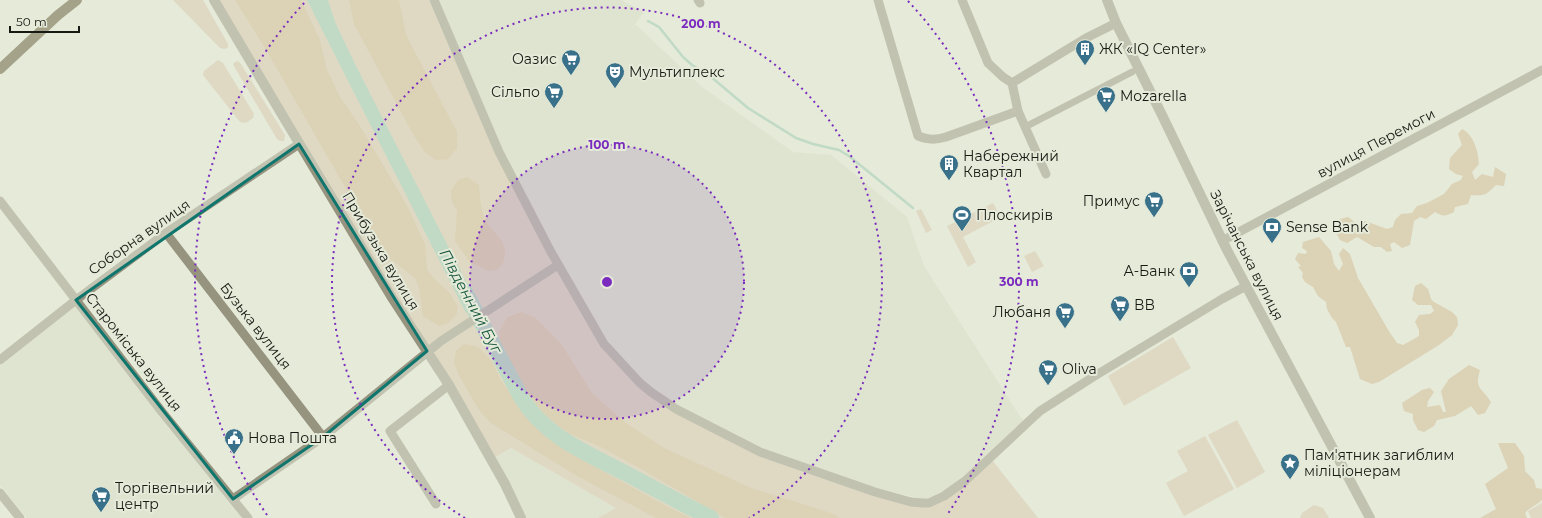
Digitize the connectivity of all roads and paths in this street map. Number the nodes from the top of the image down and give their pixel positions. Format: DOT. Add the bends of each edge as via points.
graph roads {
  1 [pos="77,0"];
  2 [pos="214,0"];
  3 [pos="434,0"];
  4 [pos="878,0"];
  5 [pos="962,0"];
  6 [pos="1107,0"];
  7 [pos="1116,23"];
  8 [pos="0,69"];
  9 [pos="1542,70"];
  10 [pos="1132,72"];
  11 [pos="1012,83"];
  12 [pos="1018,111"];
  13 [pos="1025,127"];
  14 [pos="299,144"];
  15 [pos="1046,174"];
  16 [pos="0,201"];
  17 [pos="166,234"];
  18 [pos="1222,241"];
  19 [pos="558,265"];
  20 [pos="1246,286"];
  21 [pos="76,300"];
  22 [pos="427,351"];
  23 [pos="0,360"];
  24 [pos="449,386"];
  25 [pos="323,437"];
  26 [pos="0,493"];
  27 [pos="233,499"];
  28 [pos="436,504"];
  29 [pos="20,518"];
  30 [pos="248,518"];
  31 [pos="521,518"];
  32 [pos="1370,518"];
  1 -- 8 [label="main road"];
  2 -- 14 [label="street, Прибузька вулиця"];
  3 -- 19 [label="street" via="499,152"];
  4 -- 12 [label="street" via="918,136 928,140 941,139"];
  5 -- 11 [label="street" via="988,63"];
  6 -- 7 [label="street, Зарічанська вулиця"];
  7 -- 11 [label="street"];
  7 -- 18 [label="street, Зарічанська вулиця"];
  9 -- 18 [label="street, вулиця Перемоги"];
  10 -- 13 [label="street"];
  11 -- 12 [label="street"];
  12 -- 13 [label="street"];
  13 -- 15 [label="street"];
  14 -- 17 [label="street, Соборна вулиця"];
  14 -- 22 [label="street, Прибузька вулиця" via="394,302"];
  16 -- 21 [label="street, Староміська вулиця"];
  17 -- 21 [label="street, Соборна вулиця"];
  17 -- 25 [label="street, Бузька вулиця"];
  18 -- 20 [label="street, Зарічанська вулиця"];
  19 -- 20 [label="street" via="604,344 640,383 676,409 739,442 781,460 875,492 923,503 936,500 953,490 1040,411"];
  19 -- 22 [label="street"];
  20 -- 32 [label="street, Зарічанська вулиця"];
  21 -- 23 [label="street, Соборна вулиця"];
  21 -- 27 [label="street, Староміська вулиця"];
  22 -- 24 [label="street, Прибузька вулиця"];
  22 -- 25 [label="street"];
  24 -- 28 [label="street" via="390,431"];
  24 -- 31 [label="street, Прибузька вулиця" via="505,484"];
  25 -- 27 [label="street"];
  26 -- 29 [label="street"];
  27 -- 30 [label="street, Староміська вулиця"];
}
